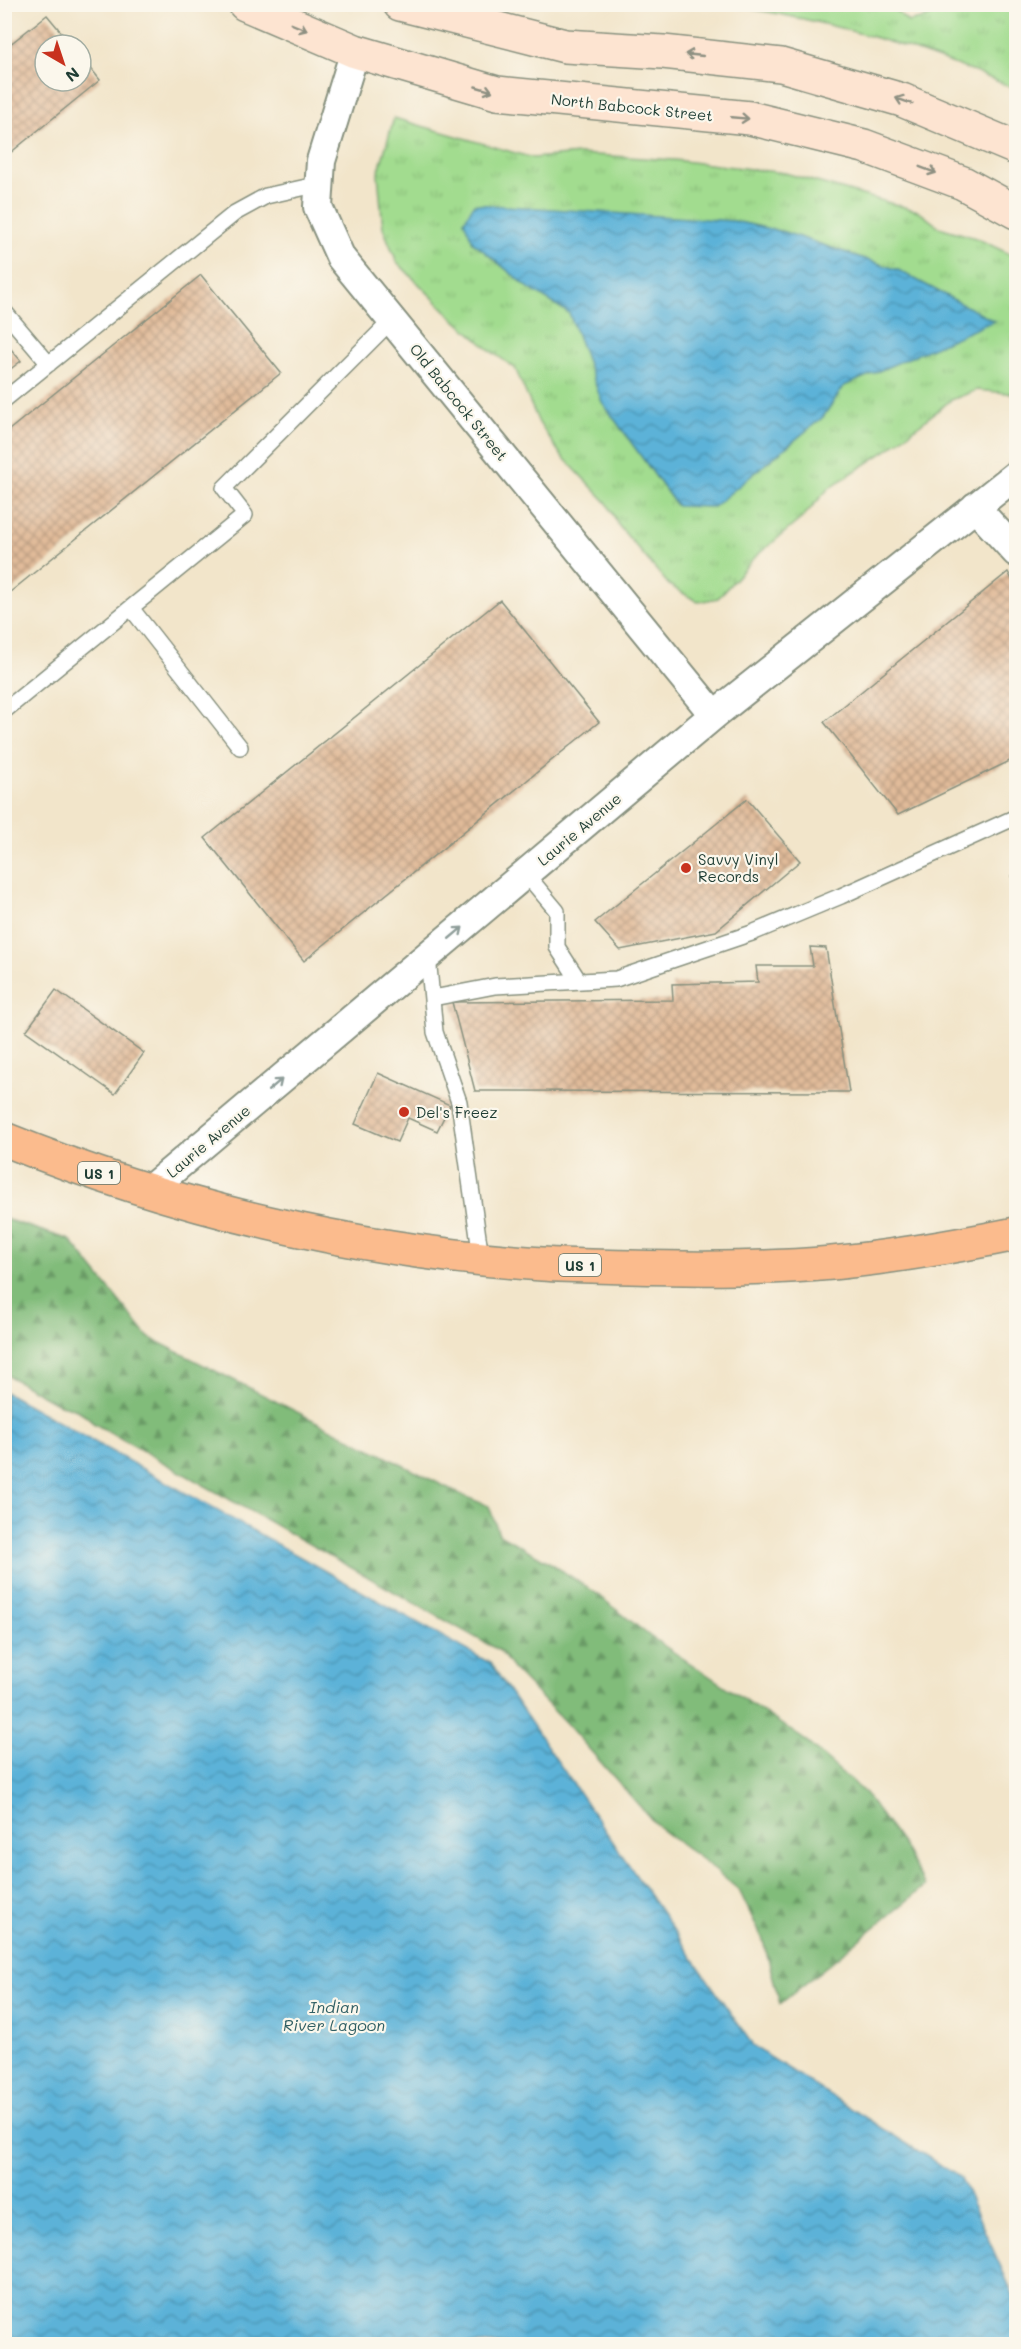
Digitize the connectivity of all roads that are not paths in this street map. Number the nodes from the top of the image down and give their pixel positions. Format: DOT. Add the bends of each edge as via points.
graph roads {
  1 [pos="245,4"];
  2 [pos="400,4"];
  3 [pos="355,51"];
  4 [pos="1017,148"];
  5 [pos="320,184"];
  6 [pos="1017,212"];
  7 [pos="4,311"];
  8 [pos="392,320"];
  9 [pos="49,364"];
  10 [pos="4,400"];
  11 [pos="1017,475"];
  12 [pos="975,507"];
  13 [pos="1017,552"];
  14 [pos="131,608"];
  15 [pos="4,711"];
  16 [pos="714,716"];
  17 [pos="240,747"];
  18 [pos="1017,817"];
  19 [pos="526,874"];
  20 [pos="428,956"];
  21 [pos="579,981"];
  22 [pos="433,998"];
  23 [pos="4,1138"];
  24 [pos="149,1190"];
  25 [pos="1017,1234"];
  26 [pos="481,1258"];
  1 -- 3 [label="main road, North Babcock Street, one-way"];
  4 -- 2 [label="main road, one-way" via="902,100 781,65 565,46"];
  3 -- 5 [label="street, Old Babcock Street" via="321,161"];
  3 -- 6 [label="main road, North Babcock Street, one-way" via="497,93 750,118 841,140 963,183"];
  5 -- 8 [label="street, Old Babcock Street" via="318,207 341,258"];
  5 -- 9 [label="lane" via="266,196 235,213"];
  7 -- 9 [label="lane"];
  8 -- 14 [label="lane" via="224,488 245,515"];
  8 -- 16 [label="street, Old Babcock Street"];
  9 -- 10 [label="lane"];
  11 -- 12 [label="street, Laurie Avenue"];
  12 -- 13 [label="street"];
  12 -- 16 [label="street, Laurie Avenue"];
  14 -- 15 [label="lane"];
  14 -- 17 [label="lane"];
  16 -- 19 [label="street, Laurie Avenue"];
  18 -- 21 [label="lane" via="752,933 616,979"];
  20 -- 19 [label="street, Laurie Avenue, one-way"];
  19 -- 21 [label="lane" via="556,911 557,947"];
  20 -- 22 [label="lane"];
  24 -- 20 [label="street, Laurie Avenue, one-way"];
  21 -- 22 [label="lane" via="495,986"];
  22 -- 26 [label="lane" via="435,1032 459,1102"];
  23 -- 24 [label="main road, US 1"];
  24 -- 26 [label="main road, US 1" via="284,1227"];
  25 -- 26 [label="main road, US 1" via="831,1263 687,1269"];
}
